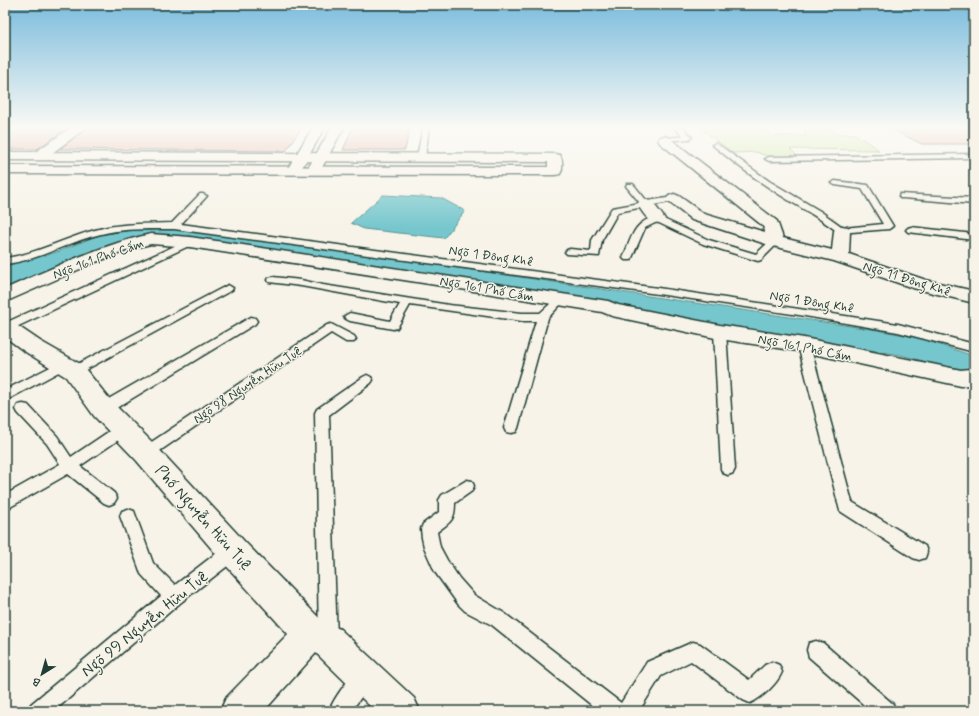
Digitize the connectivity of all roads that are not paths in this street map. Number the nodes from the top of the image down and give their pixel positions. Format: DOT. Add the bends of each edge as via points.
graph roads {
  1 [pos="300,160"];
  2 [pos="319,160"];
  3 [pos="370,160"];
  4 [pos="421,160"];
  5 [pos="501,160"];
  6 [pos="555,160"];
  7 [pos="689,160"];
  8 [pos="736,160"];
  9 [pos="421,164"];
  10 [pos="5,170"];
  11 [pos="294,170"];
  12 [pos="314,170"];
  13 [pos="835,183"];
  14 [pos="630,186"];
  15 [pos="203,196"];
  16 [pos="903,196"];
  17 [pos="674,199"];
  18 [pos="974,201"];
  19 [pos="645,204"];
  20 [pos="657,219"];
  21 [pos="174,226"];
  22 [pos="912,230"];
  23 [pos="842,231"];
  24 [pos="974,237"];
  25 [pos="775,240"];
  26 [pos="190,242"];
  27 [pos="570,252"];
  28 [pos="840,257"];
  29 [pos="628,258"];
  30 [pos="5,261"];
  31 [pos="273,280"];
  32 [pos="228,288"];
  33 [pos="5,296"];
  34 [pos="974,297"];
  35 [pos="406,301"];
  36 [pos="547,308"];
  37 [pos="350,317"];
  38 [pos="681,320"];
  39 [pos="251,321"];
  40 [pos="5,327"];
  41 [pos="720,332"];
  42 [pos="350,339"];
  43 [pos="803,341"];
  44 [pos="974,348"];
  45 [pos="69,368"];
  46 [pos="971,378"];
  47 [pos="367,380"];
  48 [pos="5,396"];
  49 [pos="23,409"];
  50 [pos="103,409"];
  51 [pos="511,428"];
  52 [pos="122,430"];
  53 [pos="146,452"];
  54 [pos="69,466"];
  55 [pos="728,469"];
  56 [pos="467,486"];
  57 [pos="109,498"];
  58 [pos="5,504"];
  59 [pos="128,516"];
  60 [pos="233,551"];
  61 [pos="919,552"];
  62 [pos="174,597"];
  63 [pos="319,637"];
  64 [pos="816,650"];
  65 [pos="772,672"];
  66 [pos="365,676"];
  67 [pos="38,711"];
  68 [pos="239,711"];
  69 [pos="339,711"];
  70 [pos="401,711"];
  71 [pos="615,711"];
  72 [pos="628,711"];
  73 [pos="886,711"];
  1 -- 11 [label="street"];
  2 -- 12 [label="street"];
  3 -- 9 [label="street"];
  4 -- 9 [label="lane"];
  5 -- 9 [label="street"];
  6 -- 9 [label="street" via="554,171"];
  7 -- 25 [label="street" via="771,224"];
  8 -- 23 [label="lane"];
  9 -- 12 [label="street"];
  10 -- 11 [label="street"];
  11 -- 12 [label="street"];
  13 -- 23 [label="lane" via="865,187 889,226"];
  14 -- 19 [label="lane"];
  15 -- 21 [label="lane"];
  16 -- 18 [label="lane"];
  17 -- 19 [label="lane"];
  17 -- 25 [label="street, Ngõ 11 Đông Khê" via="698,217"];
  19 -- 20 [label="street"];
  19 -- 27 [label="lane" via="614,210 597,240 596,254"];
  20 -- 25 [label="lane" via="706,242 758,258"];
  20 -- 29 [label="lane" via="641,227"];
  21 -- 30 [label="lane, Ngõ 1 Đông Khê" via="133,227 98,232 36,255"];
  21 -- 44 [label="lane, Ngõ 1 Đông Khê" via="799,312 898,328"];
  22 -- 24 [label="lane"];
  23 -- 28 [label="street"];
  25 -- 28 [label="street, Ngõ 11 Đông Khê"];
  26 -- 33 [label="street, Ngõ 161 Phố Cấm" via="151,239 129,244 90,258"];
  26 -- 36 [label="street, Ngõ 161 Phố Cấm" via="436,279"];
  26 -- 40 [label="lane"];
  28 -- 34 [label="street, Ngõ 11 Đông Khê" via="920,284"];
  31 -- 35 [label="lane"];
  32 -- 45 [label="lane"];
  35 -- 36 [label="lane" via="522,317"];
  35 -- 37 [label="lane" via="393,325"];
  36 -- 38 [label="street, Ngõ 161 Phố Cấm" via="608,307 612,310"];
  36 -- 51 [label="lane"];
  38 -- 41 [label="street, Ngõ 161 Phố Cấm"];
  38 -- 43 [label="street"];
  39 -- 50 [label="lane"];
  40 -- 45 [label="street, Phố Nguyễn Hữu Tuệ"];
  41 -- 43 [label="street, Ngõ 161 Phố Cấm"];
  41 -- 55 [label="lane"];
  42 -- 53 [label="lane, Ngõ 98 Nguyễn Hữu Tuệ" via="331,328"];
  43 -- 46 [label="street, Ngõ 161 Phố Cấm" via="961,378"];
  43 -- 61 [label="lane" via="845,506"];
  45 -- 48 [label="lane"];
  45 -- 50 [label="street, Phố Nguyễn Hữu Tuệ"];
  47 -- 63 [label="lane" via="322,413"];
  49 -- 54 [label="lane" via="52,440"];
  50 -- 52 [label="street, Phố Nguyễn Hữu Tuệ"];
  52 -- 53 [label="street, Phố Nguyễn Hữu Tuệ"];
  52 -- 54 [label="lane"];
  53 -- 60 [label="street, Phố Nguyễn Hữu Tuệ"];
  54 -- 57 [label="lane"];
  54 -- 58 [label="lane"];
  56 -- 71 [label="lane" via="447,500 448,516 429,529 434,551 449,578 465,599 495,617"];
  59 -- 62 [label="lane" via="147,568"];
  60 -- 62 [label="lane, Ngõ 99 Nguyễn Hữu Tuệ"];
  60 -- 63 [label="street, Phố Nguyễn Hữu Tuệ"];
  62 -- 67 [label="lane, Ngõ 99 Nguyễn Hữu Tuệ"];
  63 -- 66 [label="street, Phố Nguyễn Hữu Tuệ"];
  63 -- 68 [label="street"];
  64 -- 73 [label="lane"];
  65 -- 72 [label="lane" via="750,693 693,651 654,669"];
  66 -- 69 [label="lane"];
  66 -- 70 [label="street, Phố Nguyễn Hữu Tuệ"];
}
